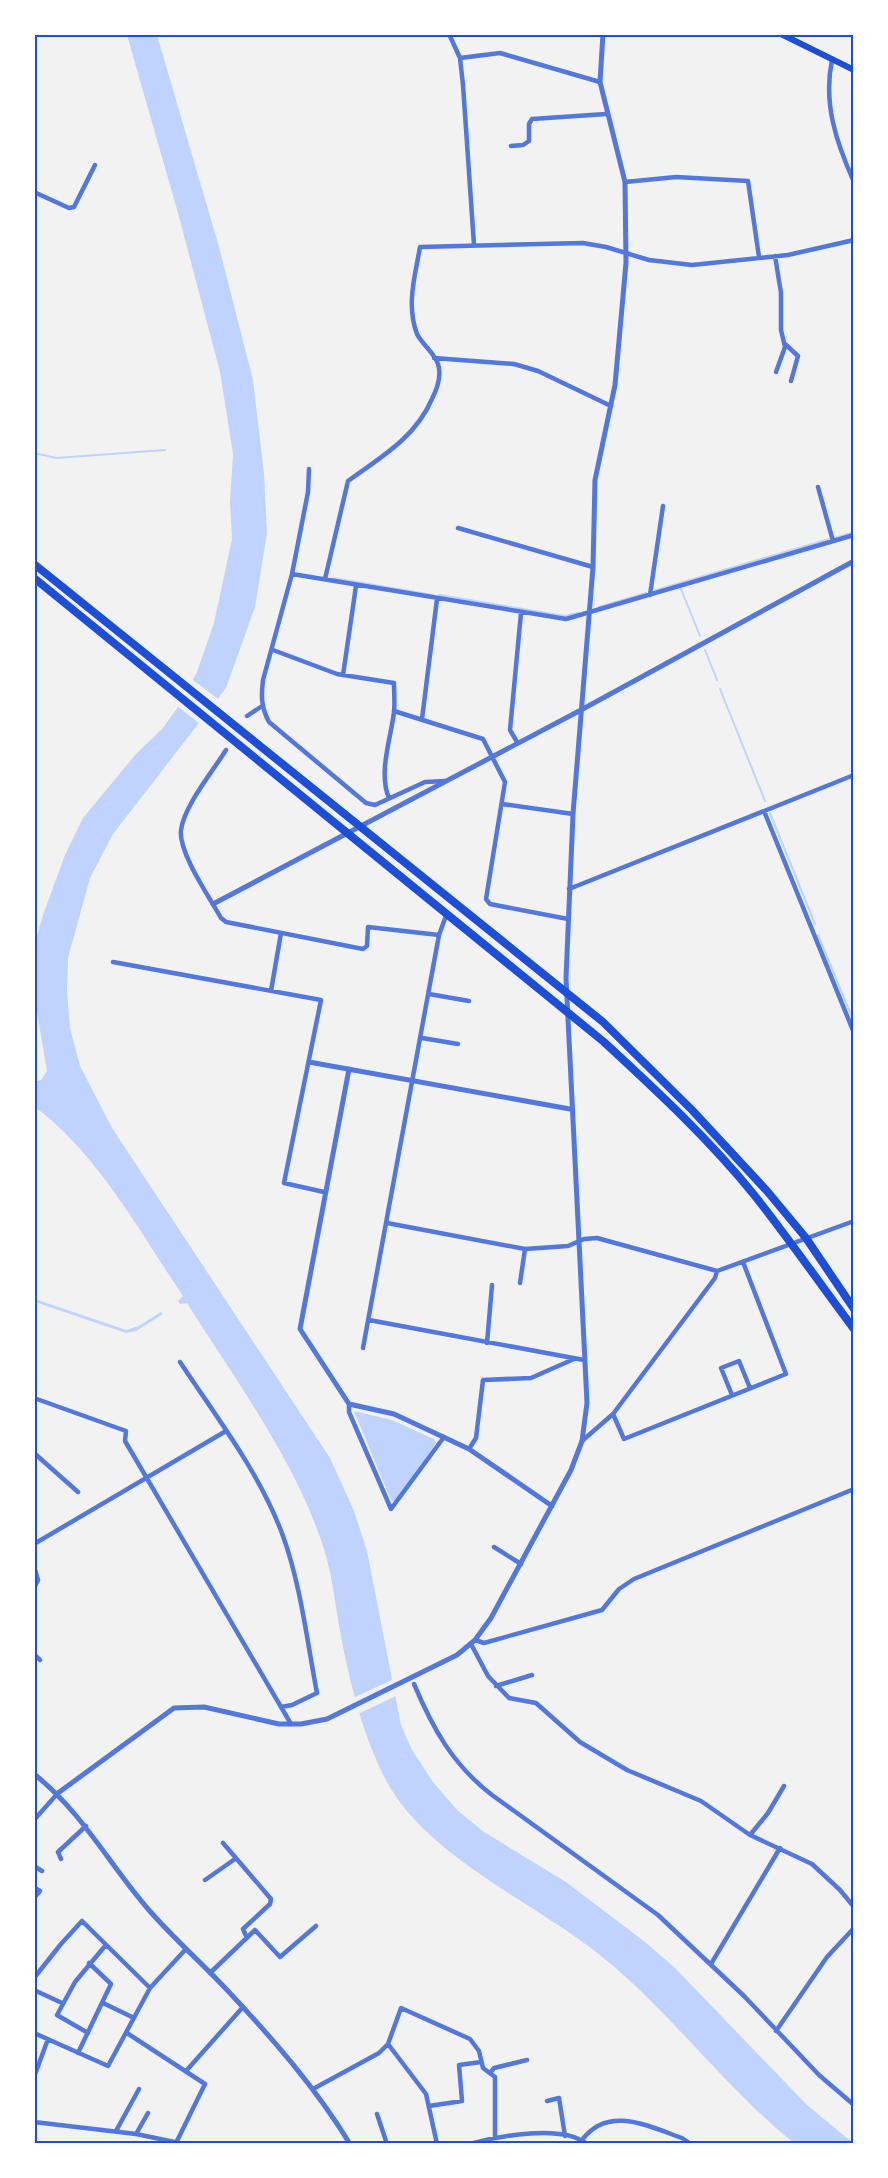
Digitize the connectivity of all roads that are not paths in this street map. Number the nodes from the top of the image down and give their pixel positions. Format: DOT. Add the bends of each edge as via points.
graph roads {
  1 [pos="449,34"];
  2 [pos="603,34"];
  3 [pos="782,34"];
  4 [pos="460,58"];
  5 [pos="832,60"];
  6 [pos="854,70"];
  7 [pos="600,82"];
  8 [pos="606,114"];
  9 [pos="512,146"];
  10 [pos="95,165"];
  11 [pos="625,182"];
  12 [pos="854,182"];
  13 [pos="34,192"];
  14 [pos="854,240"];
  15 [pos="474,245"];
  16 [pos="626,253"];
  17 [pos="775,256"];
  18 [pos="759,257"];
  19 [pos="784,343"];
  20 [pos="433,358"];
  21 [pos="776,372"];
  22 [pos="791,381"];
  23 [pos="611,406"];
  24 [pos="309,469"];
  25 [pos="819,487"];
  26 [pos="663,506"];
  27 [pos="458,528"];
  28 [pos="854,535"];
  29 [pos="833,541"];
  30 [pos="854,561"];
  31 [pos="34,564"];
  32 [pos="593,567"];
  33 [pos="292,574"];
  34 [pos="34,578"];
  35 [pos="325,579"];
  36 [pos="356,586"];
  37 [pos="650,595"];
  38 [pos="437,599"];
  39 [pos="521,612"];
  40 [pos="589,614"];
  41 [pos="273,650"];
  42 [pos="343,675"];
  43 [pos="262,706"];
  44 [pos="581,710"];
  45 [pos="394,711"];
  46 [pos="247,716"];
  47 [pos="422,719"];
  48 [pos="517,742"];
  49 [pos="226,750"];
  50 [pos="493,755"];
  51 [pos="854,775"];
  52 [pos="445,781"];
  53 [pos="389,798"];
  54 [pos="502,804"];
  55 [pos="764,812"];
  56 [pos="573,814"];
  57 [pos="362,826"];
  58 [pos="348,833"];
  59 [pos="569,889"];
  60 [pos="213,904"];
  61 [pos="447,913"];
  62 [pos="568,919"];
  63 [pos="281,933"];
  64 [pos="439,935"];
  65 [pos="113,962"];
  66 [pos="271,991"];
  67 [pos="566,992"];
  68 [pos="429,994"];
  69 [pos="469,1001"];
  70 [pos="567,1010"];
  71 [pos="854,1033"];
  72 [pos="422,1038"];
  73 [pos="458,1044"];
  74 [pos="309,1062"];
  75 [pos="349,1070"];
  76 [pos="413,1081"];
  77 [pos="570,1109"];
  78 [pos="324,1192"];
  79 [pos="854,1221"];
  80 [pos="387,1223"];
  81 [pos="806,1238"];
  82 [pos="578,1242"];
  83 [pos="790,1244"];
  84 [pos="525,1249"];
  85 [pos="743,1262"];
  86 [pos="717,1271"];
  87 [pos="520,1282"];
  88 [pos="492,1286"];
  89 [pos="854,1309"];
  90 [pos="369,1320"];
  91 [pos="854,1329"];
  92 [pos="488,1343"];
  93 [pos="363,1348"];
  94 [pos="574,1359"];
  95 [pos="584,1360"];
  96 [pos="180,1362"];
  97 [pos="750,1388"];
  98 [pos="732,1395"];
  99 [pos="34,1398"];
  100 [pos="349,1404"];
  101 [pos="613,1414"];
  102 [pos="226,1431"];
  103 [pos="444,1437"];
  104 [pos="582,1441"];
  105 [pos="469,1449"];
  106 [pos="34,1453"];
  107 [pos="146,1478"];
  108 [pos="854,1489"];
  109 [pos="78,1492"];
  110 [pos="552,1506"];
  111 [pos="34,1544"];
  112 [pos="494,1547"];
  113 [pos="520,1564"];
  114 [pos="34,1566"];
  115 [pos="34,1588"];
  116 [pos="473,1642"];
  117 [pos="34,1654"];
  118 [pos="40,1660"];
  119 [pos="532,1675"];
  120 [pos="411,1682"];
  121 [pos="496,1686"];
  122 [pos="280,1707"];
  123 [pos="291,1724"];
  124 [pos="34,1774"];
  125 [pos="784,1786"];
  126 [pos="58,1793"];
  127 [pos="34,1820"];
  128 [pos="86,1826"];
  129 [pos="750,1835"];
  130 [pos="223,1843"];
  131 [pos="780,1848"];
  132 [pos="235,1858"];
  133 [pos="61,1859"];
  134 [pos="34,1866"];
  135 [pos="42,1871"];
  136 [pos="205,1880"];
  137 [pos="34,1887"];
  138 [pos="34,1898"];
  139 [pos="854,1907"];
  140 [pos="316,1926"];
  141 [pos="854,1928"];
  142 [pos="247,1938"];
  143 [pos="105,1946"];
  144 [pos="186,1949"];
  145 [pos="89,1963"];
  146 [pos="711,1964"];
  147 [pos="210,1973"];
  148 [pos="34,1978"];
  149 [pos="150,1988"];
  150 [pos="34,1990"];
  151 [pos="62,2003"];
  152 [pos="103,2003"];
  153 [pos="243,2007"];
  154 [pos="134,2018"];
  155 [pos="776,2031"];
  156 [pos="34,2033"];
  157 [pos="88,2033"];
  158 [pos="127,2033"];
  159 [pos="48,2039"];
  160 [pos="388,2044"];
  161 [pos="78,2053"];
  162 [pos="527,2060"];
  163 [pos="481,2062"];
  164 [pos="186,2071"];
  165 [pos="490,2073"];
  166 [pos="34,2077"];
  167 [pos="140,2089"];
  168 [pos="313,2089"];
  169 [pos="547,2101"];
  170 [pos="854,2105"];
  171 [pos="429,2106"];
  172 [pos="148,2113"];
  173 [pos="376,2114"];
  174 [pos="34,2122"];
  175 [pos="116,2131"];
  176 [pos="136,2134"];
  177 [pos="565,2136"];
  178 [pos="495,2138"];
  179 [pos="177,2142"];
  180 [pos="584,2142"];
  181 [pos="184,2144"];
  182 [pos="350,2144"];
  183 [pos="387,2144"];
  184 [pos="437,2144"];
  185 [pos="471,2144"];
  186 [pos="691,2144"];
  1 -- 4 [label="street"];
  2 -- 7 [label="street"];
  3 -- 5 [label="main road"];
  4 -- 7 [label="street" via="500,53"];
  4 -- 15 [label="street"];
  5 -- 6 [label="main road"];
  5 -- 12 [label="street" via="829,112"];
  7 -- 8 [label="street"];
  8 -- 9 [label="street" via="532,119 529,141"];
  8 -- 11 [label="street"];
  10 -- 13 [label="street" via="74,207"];
  11 -- 16 [label="street"];
  11 -- 18 [label="street" via="676,177 748,182"];
  14 -- 17 [label="street"];
  15 -- 16 [label="street" via="583,243"];
  15 -- 20 [label="street" via="420,247 412,313 418,334"];
  16 -- 18 [label="street" via="676,265"];
  16 -- 23 [label="street"];
  17 -- 18 [label="street"];
  17 -- 19 [label="street"];
  19 -- 21 [label="street"];
  19 -- 22 [label="street" via="798,356"];
  20 -- 23 [label="street" via="514,364 538,371"];
  20 -- 35 [label="street" via="438,362 439,385 424,417 406,440 348,481"];
  23 -- 32 [label="street" via="595,480"];
  24 -- 33 [label="street"];
  25 -- 29 [label="street"];
  26 -- 37 [label="street"];
  27 -- 32 [label="street"];
  28 -- 29 [label="street"];
  29 -- 37 [label="street"];
  30 -- 44 [label="street"];
  31 -- 57 [label="highway"];
  32 -- 40 [label="street"];
  33 -- 35 [label="street"];
  33 -- 41 [label="street"];
  34 -- 58 [label="highway"];
  35 -- 36 [label="street"];
  36 -- 38 [label="street"];
  36 -- 42 [label="street"];
  37 -- 40 [label="street"];
  38 -- 39 [label="street"];
  38 -- 47 [label="street"];
  39 -- 40 [label="street" via="566,619"];
  39 -- 48 [label="street" via="510,730"];
  40 -- 44 [label="street"];
  41 -- 42 [label="street"];
  41 -- 43 [label="street" via="263,680"];
  42 -- 45 [label="street" via="392,680"];
  43 -- 46 [label="street"];
  43 -- 53 [label="street" via="269,722 357,798 375,805"];
  44 -- 48 [label="street"];
  44 -- 56 [label="street"];
  45 -- 47 [label="street"];
  45 -- 53 [label="street" via="386,763 385,789"];
  47 -- 50 [label="street" via="480,737"];
  48 -- 50 [label="street"];
  49 -- 60 [label="street" via="185,815 181,831 186,854"];
  50 -- 52 [label="street"];
  50 -- 54 [label="street" via="506,782"];
  51 -- 55 [label="street"];
  52 -- 53 [label="street" via="425,782"];
  52 -- 57 [label="street"];
  54 -- 56 [label="street"];
  54 -- 62 [label="street" via="486,899 490,904"];
  55 -- 59 [label="street"];
  55 -- 71 [label="street"];
  56 -- 59 [label="street"];
  57 -- 58 [label="street"];
  57 -- 67 [label="highway"];
  58 -- 60 [label="street"];
  58 -- 61 [label="highway"];
  59 -- 62 [label="street"];
  60 -- 63 [label="street" via="226,922"];
  61 -- 64 [label="street"];
  61 -- 70 [label="highway"];
  62 -- 67 [label="street"];
  63 -- 64 [label="street" via="363,949 367,946 368,927"];
  63 -- 66 [label="street"];
  64 -- 68 [label="street"];
  65 -- 66 [label="street"];
  66 -- 74 [label="street" via="321,1000"];
  67 -- 70 [label="street"];
  67 -- 81 [label="highway" via="624,1042 692,1110"];
  68 -- 69 [label="street"];
  68 -- 72 [label="street"];
  70 -- 77 [label="street"];
  70 -- 83 [label="highway" via="693,1126"];
  72 -- 73 [label="street"];
  72 -- 76 [label="street"];
  74 -- 75 [label="street"];
  74 -- 78 [label="street" via="284,1183"];
  75 -- 76 [label="street"];
  75 -- 78 [label="street"];
  76 -- 77 [label="street"];
  76 -- 80 [label="street"];
  77 -- 82 [label="street"];
  78 -- 100 [label="street" via="299,1325"];
  79 -- 81 [label="street"];
  80 -- 84 [label="street"];
  80 -- 90 [label="street"];
  81 -- 83 [label="street"];
  81 -- 89 [label="highway"];
  82 -- 84 [label="street"];
  82 -- 86 [label="street" via="597,1238"];
  82 -- 95 [label="street"];
  83 -- 85 [label="street"];
  83 -- 91 [label="highway"];
  84 -- 87 [label="street"];
  85 -- 86 [label="street"];
  85 -- 97 [label="street" via="786,1374"];
  86 -- 101 [label="street" via="671,1340"];
  88 -- 92 [label="street"];
  90 -- 92 [label="street"];
  90 -- 93 [label="street"];
  92 -- 94 [label="street"];
  94 -- 95 [label="street"];
  94 -- 105 [label="street" via="531,1378 483,1380 476,1438"];
  95 -- 104 [label="street" via="586,1416"];
  96 -- 102 [label="street"];
  97 -- 98 [label="street"];
  97 -- 98 [label="street" via="739,1361 721,1368"];
  98 -- 101 [label="street" via="624,1439"];
  99 -- 107 [label="street" via="126,1431 125,1441"];
  100 -- 103 [label="street" via="394,1414"];
  100 -- 103 [label="street" via="349,1412 392,1509"];
  101 -- 104 [label="street"];
  102 -- 107 [label="street"];
  102 -- 122 [label="street" via="258,1481 283,1536 306,1629 316,1693"];
  103 -- 105 [label="street"];
  104 -- 110 [label="street"];
  105 -- 110 [label="street"];
  106 -- 109 [label="street"];
  107 -- 111 [label="street"];
  107 -- 122 [label="street"];
  108 -- 116 [label="street" via="634,1579 602,1610 484,1643"];
  110 -- 113 [label="street"];
  112 -- 113 [label="street"];
  113 -- 116 [label="street" via="491,1618"];
  114 -- 115 [label="street" via="38,1580"];
  116 -- 120 [label="street"];
  116 -- 121 [label="street" via="484,1670"];
  117 -- 118 [label="street"];
  119 -- 121 [label="street"];
  120 -- 123 [label="street" via="340,1714"];
  120 -- 146 [label="street" via="438,1736 477,1784 642,1901"];
  121 -- 129 [label="street" via="513,1700 536,1702 580,1742 627,1770 701,1802"];
  122 -- 123 [label="street"];
  123 -- 126 [label="street" via="204,1707 174,1708"];
  124 -- 126 [label="street"];
  125 -- 129 [label="street"];
  126 -- 127 [label="street"];
  126 -- 128 [label="street"];
  128 -- 133 [label="street" via="58,1852"];
  128 -- 144 [label="street" via="148,1909"];
  129 -- 131 [label="street"];
  130 -- 132 [label="street"];
  131 -- 139 [label="street" via="818,1868"];
  131 -- 146 [label="street"];
  132 -- 136 [label="street"];
  132 -- 142 [label="street" via="271,1899 243,1929"];
  134 -- 135 [label="street"];
  137 -- 138 [label="street" via="40,1891"];
  140 -- 142 [label="street" via="280,1957 255,1930"];
  141 -- 155 [label="street" via="827,1957"];
  142 -- 147 [label="street"];
  143 -- 145 [label="street"];
  143 -- 148 [label="street" via="82,1922"];
  143 -- 149 [label="street"];
  144 -- 147 [label="street"];
  144 -- 149 [label="street"];
  145 -- 151 [label="street"];
  145 -- 152 [label="street" via="111,1984"];
  146 -- 155 [label="street"];
  147 -- 153 [label="street"];
  149 -- 154 [label="street"];
  150 -- 151 [label="street"];
  151 -- 157 [label="street" via="58,2018"];
  152 -- 154 [label="street"];
  152 -- 157 [label="street"];
  153 -- 164 [label="street"];
  153 -- 168 [label="street"];
  154 -- 158 [label="street"];
  155 -- 170 [label="street"];
  156 -- 159 [label="street"];
  157 -- 161 [label="street"];
  158 -- 161 [label="street" via="106,2067"];
  158 -- 164 [label="street"];
  159 -- 161 [label="street"];
  159 -- 166 [label="street"];
  160 -- 163 [label="street" via="401,2008 470,2039"];
  160 -- 168 [label="street" via="379,2053"];
  160 -- 171 [label="street" via="426,2094"];
  162 -- 165 [label="street" via="494,2068"];
  163 -- 165 [label="street"];
  163 -- 171 [label="street" via="459,2066 462,2101"];
  164 -- 179 [label="street" via="205,2084"];
  165 -- 178 [label="street" via="495,2078"];
  167 -- 175 [label="street"];
  168 -- 182 [label="street"];
  169 -- 177 [label="street" via="559,2098"];
  171 -- 184 [label="street"];
  172 -- 176 [label="street"];
  173 -- 183 [label="street"];
  174 -- 175 [label="street"];
  175 -- 176 [label="street"];
  176 -- 179 [label="street"];
  177 -- 178 [label="street" via="537,2133"];
  177 -- 180 [label="street"];
  178 -- 185 [label="street"];
  179 -- 181 [label="street"];
  180 -- 186 [label="street" via="597,2124 621,2119"];
}
